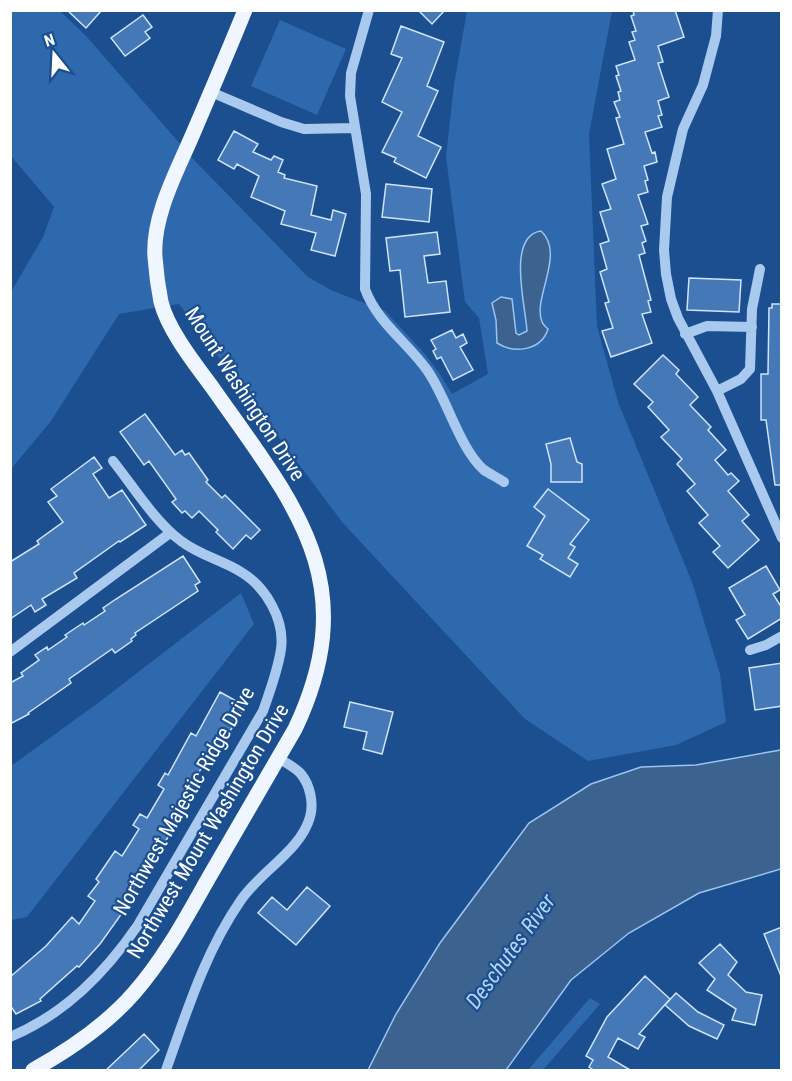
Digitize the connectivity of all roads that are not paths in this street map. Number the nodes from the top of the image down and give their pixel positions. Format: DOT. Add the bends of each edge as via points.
graph roads {
  1 [pos="245,10"];
  2 [pos="369,10"];
  3 [pos="718,10"];
  4 [pos="211,92"];
  5 [pos="354,128"];
  6 [pos="760,270"];
  7 [pos="752,327"];
  8 [pos="685,334"];
  9 [pos="717,391"];
  10 [pos="113,461"];
  11 [pos="504,482"];
  12 [pos="170,533"];
  13 [pos="782,538"];
  14 [pos="782,636"];
  15 [pos="750,650"];
  16 [pos="10,652"];
  17 [pos="308,702"];
  18 [pos="279,758"];
  19 [pos="10,1036"];
  20 [pos="33,1071"];
  21 [pos="166,1071"];
  1 -- 4 [label="main road, Mount Washington Drive"];
  2 -- 5 [label="street" via="351,73"];
  3 -- 8 [label="street" via="716,36 703,85 683,129 664,222 666,274"];
  4 -- 5 [label="street" via="304,129"];
  4 -- 17 [label="main road, Mount Washington Drive" via="160,215 155,254 162,304 180,342 280,484 299,516 317,562 324,611 323,641"];
  5 -- 11 [label="street" via="366,194 364,276 369,301 427,370 469,450 484,469"];
  6 -- 7 [label="street"];
  7 -- 8 [label="street" via="707,326"];
  7 -- 9 [label="street" via="750,369 741,379"];
  8 -- 9 [label="street"];
  9 -- 13 [label="street"];
  10 -- 12 [label="street, Northwest Majestic Ridge Drive"];
  12 -- 16 [label="street"];
  12 -- 19 [label="street, Northwest Majestic Ridge Drive" via="190,548 240,572 265,592 281,635 272,686 263,711 120,951 97,978 65,1005 33,1027"];
  14 -- 15 [label="street"];
  17 -- 18 [label="main road, Northwest Mount Washington Drive"];
  18 -- 20 [label="main road, Northwest Mount Washington Drive" via="183,923 133,993 74,1045"];
  18 -- 21 [label="street" via="300,773 307,786 312,802 310,817 303,835 241,899 214,945"];
}
